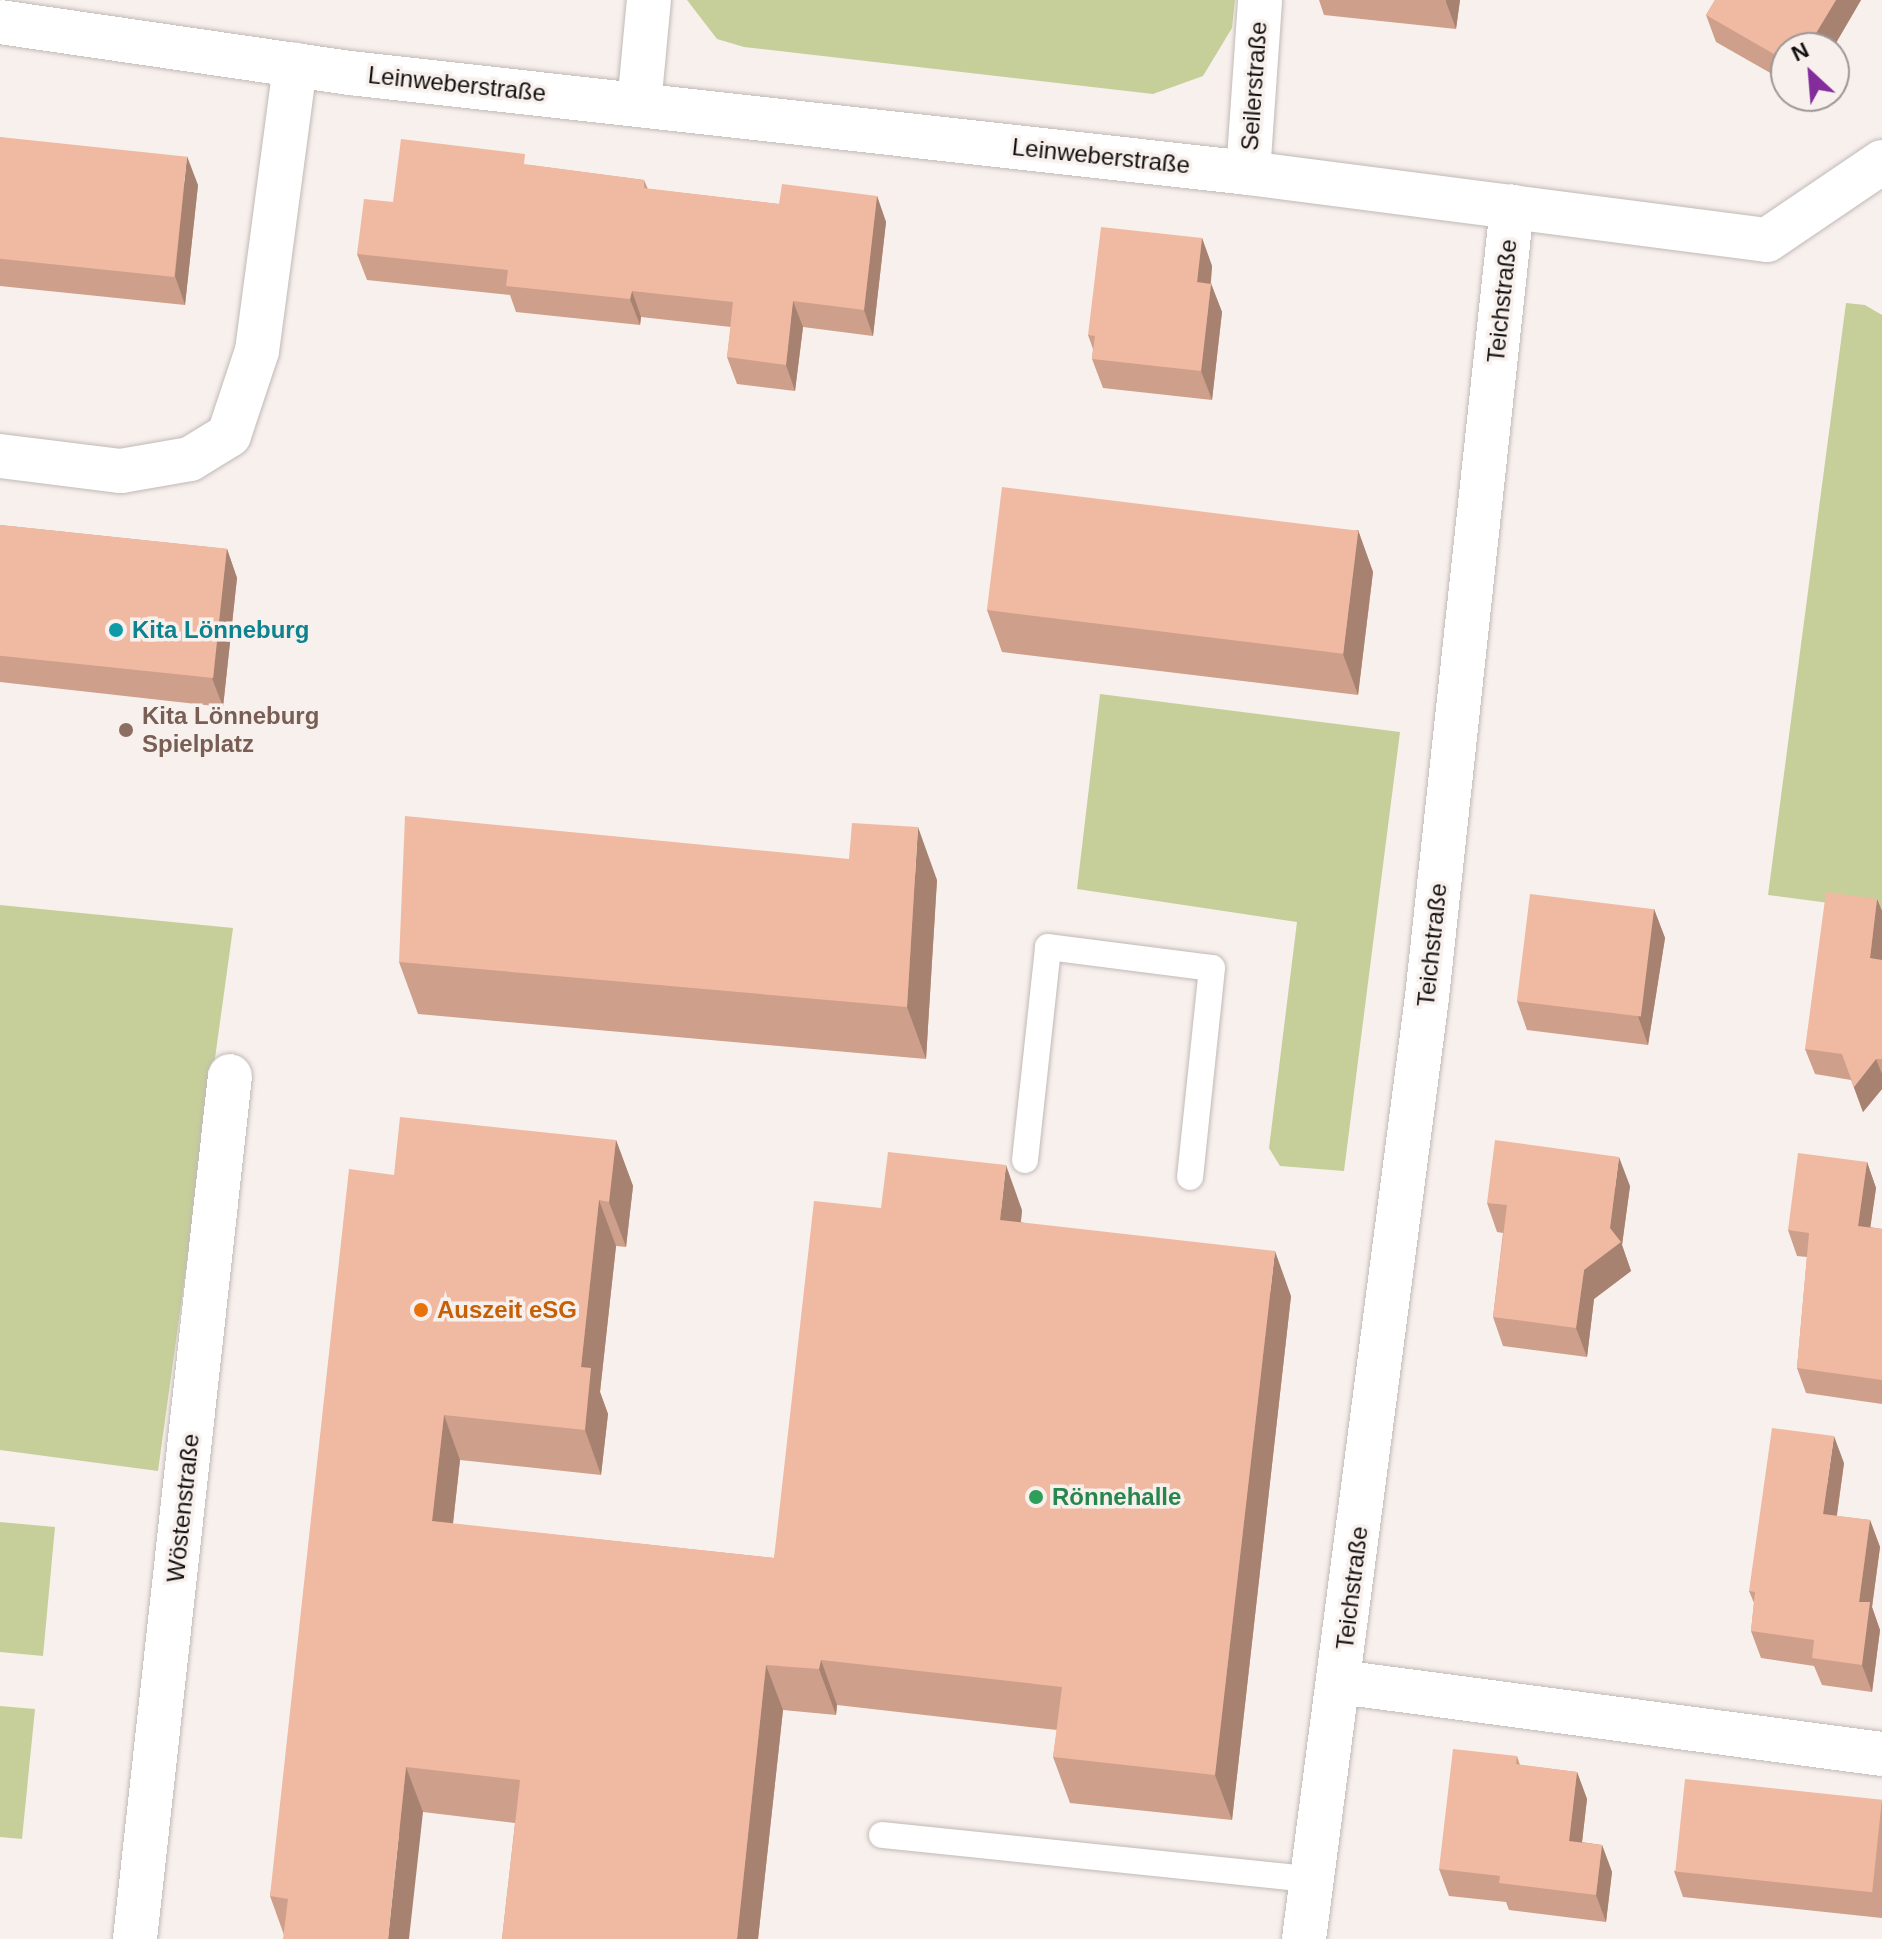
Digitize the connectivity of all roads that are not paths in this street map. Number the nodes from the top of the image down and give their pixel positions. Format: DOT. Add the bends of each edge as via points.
graph roads {
  1 [pos="649,0"];
  2 [pos="1260,0"];
  3 [pos="0,22"];
  4 [pos="295,65"];
  5 [pos="639,105"];
  6 [pos="1882,162"];
  7 [pos="1248,173"];
  8 [pos="1512,207"];
  9 [pos="0,456"];
  10 [pos="230,1076"];
  11 [pos="1025,1160"];
  12 [pos="1190,1177"];
  13 [pos="1340,1682"];
  14 [pos="1882,1754"];
  15 [pos="882,1835"];
  16 [pos="1311,1879"];
  17 [pos="135,1939"];
  18 [pos="1304,1939"];
  1 -- 5 [label="street"];
  2 -- 7 [label="street, Seilerstraße"];
  3 -- 4 [label="street, Leinweberstraße"];
  4 -- 5 [label="street, Leinweberstraße"];
  4 -- 9 [label="street" via="257,351 229,435 190,459 121,471"];
  5 -- 7 [label="street, Leinweberstraße"];
  6 -- 8 [label="street, Leinweberstraße" via="1767,240"];
  7 -- 8 [label="street, Leinweberstraße"];
  8 -- 13 [label="street, Teichstraße" via="1427,997"];
  10 -- 17 [label="street, Wöstenstraße"];
  11 -- 12 [label="lane" via="1048,947 1212,968"];
  13 -- 14 [label="street, Teichstraße"];
  13 -- 16 [label="street, Teichstraße"];
  15 -- 16 [label="lane"];
  16 -- 18 [label="street, Teichstraße"];
}
